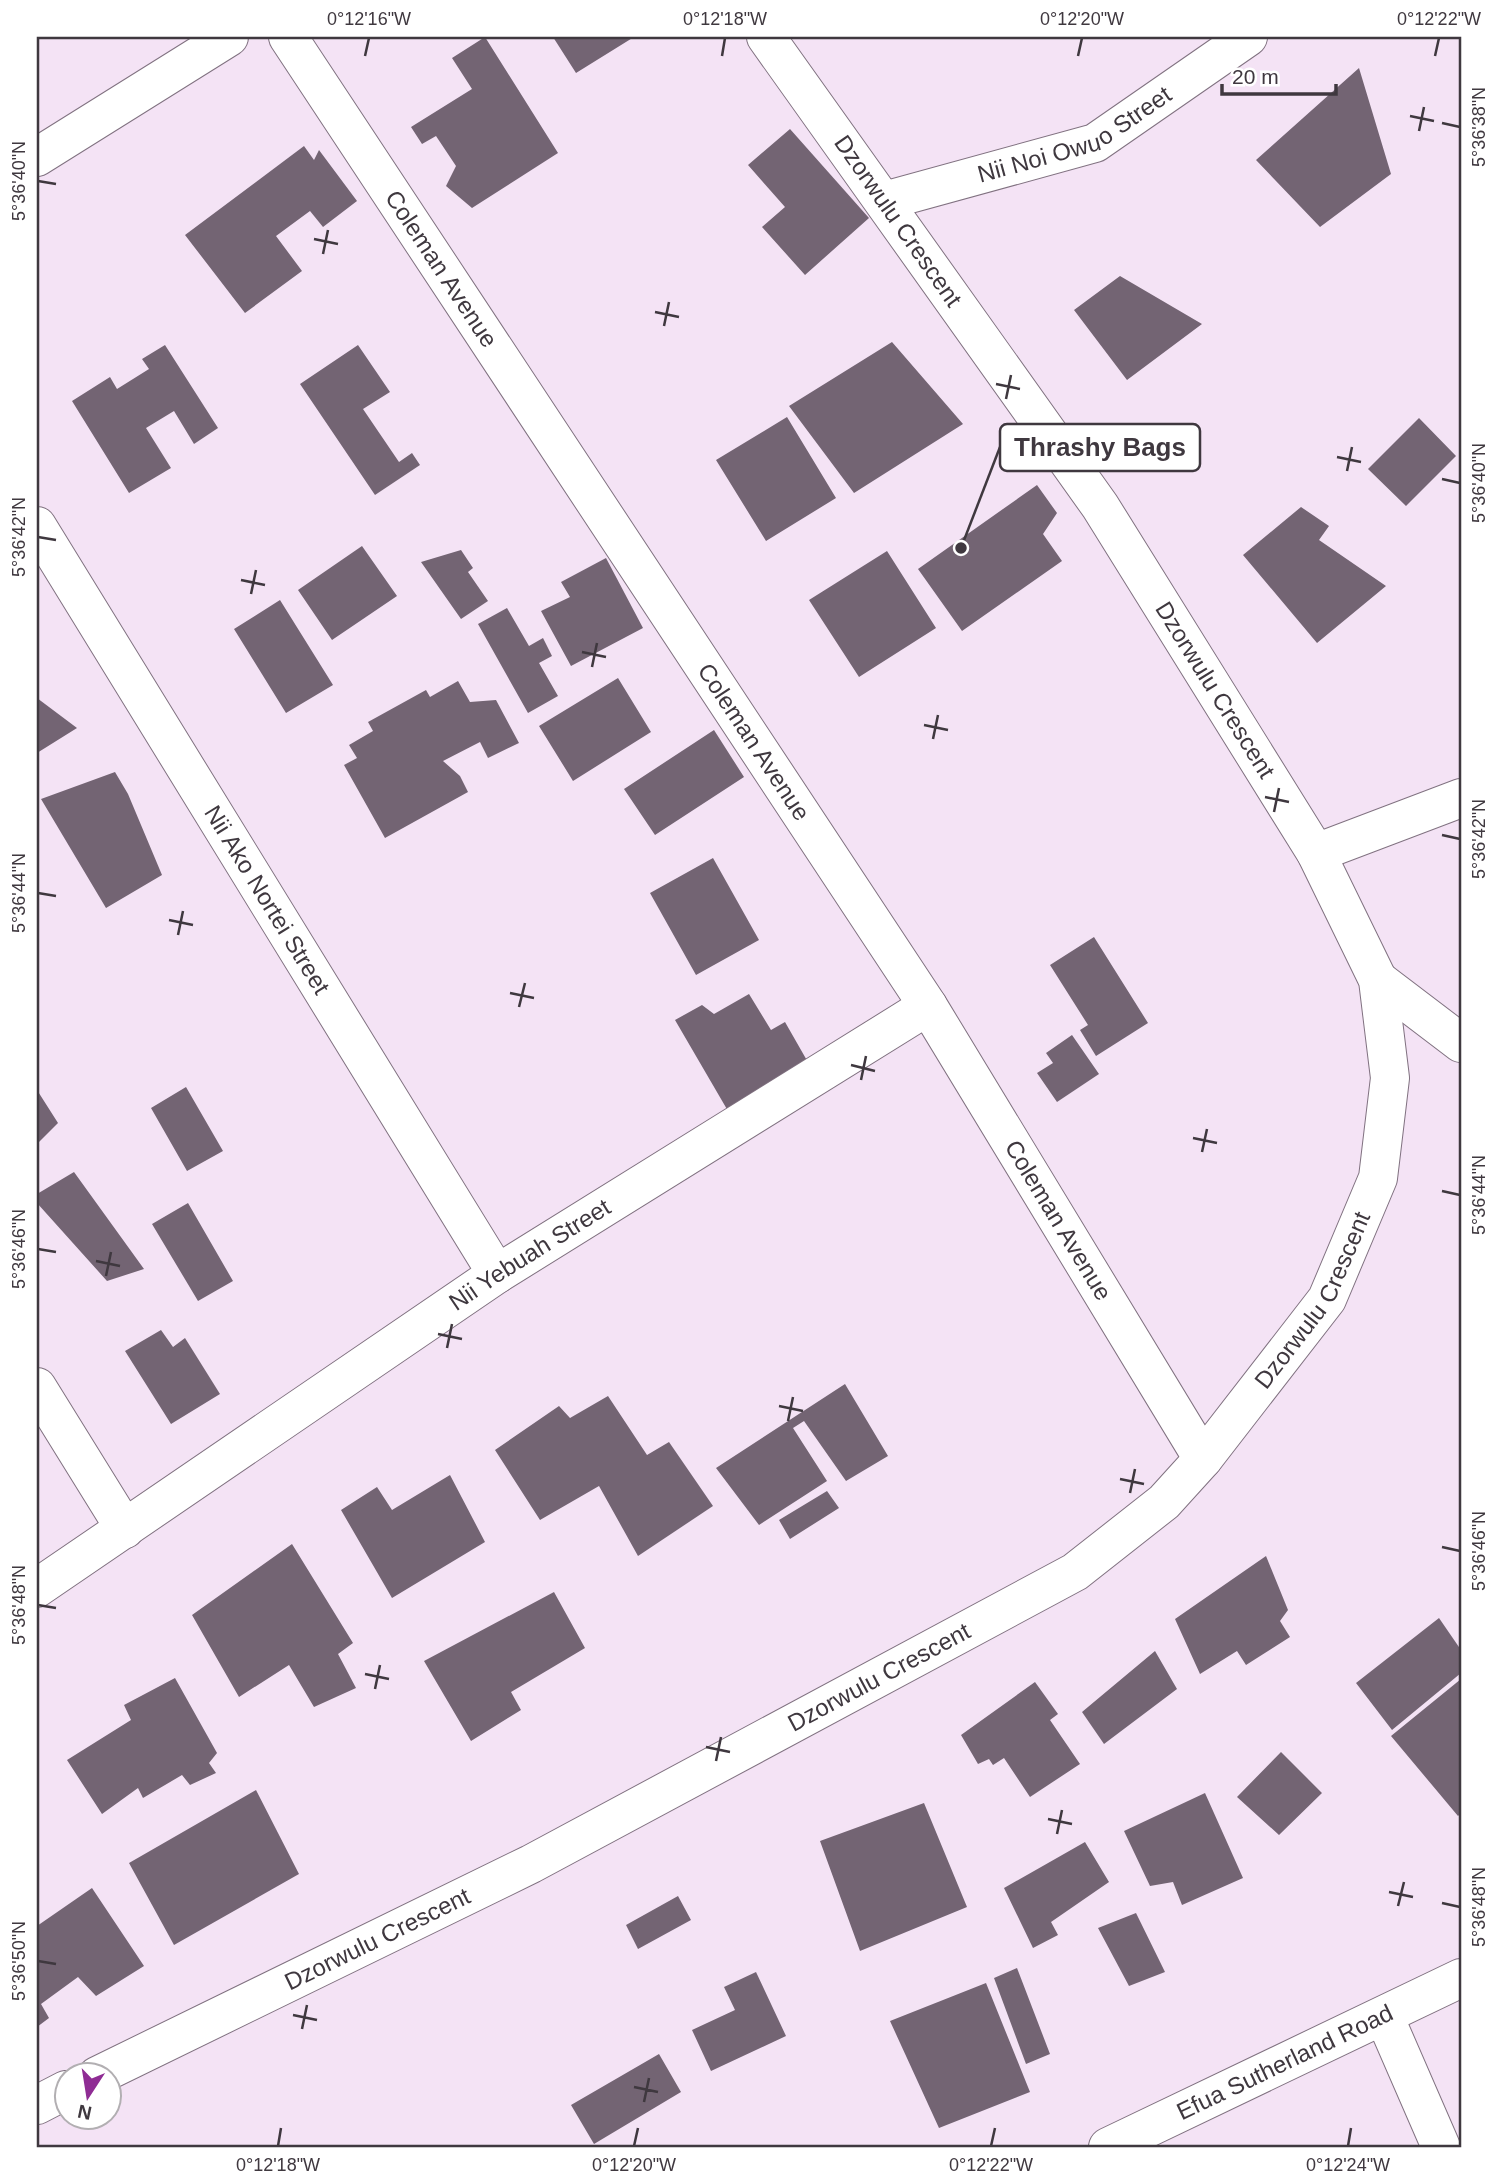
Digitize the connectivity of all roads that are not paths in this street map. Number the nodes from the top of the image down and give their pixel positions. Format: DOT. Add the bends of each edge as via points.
graph roads {
  1 [pos="229,37"];
  2 [pos="288,37"];
  3 [pos="766,37"];
  4 [pos="1248,37"];
  5 [pos="37,157"];
  6 [pos="884,201"];
  7 [pos="37,526"];
  8 [pos="1461,798"];
  9 [pos="1316,853"];
  10 [pos="1378,981"];
  11 [pos="928,1006"];
  12 [pos="1461,1043"];
  13 [pos="497,1274"];
  14 [pos="37,1387"];
  15 [pos="1203,1459"];
  16 [pos="125,1529"];
  17 [pos="37,1588"];
  18 [pos="1461,1978"];
  19 [pos="1384,2016"];
  20 [pos="122,2064"];
  21 [pos="1108,2147"];
  22 [pos="1441,2147"];
  1 -- 5 [label="street"];
  2 -- 11 [label="street, Coleman Avenue"];
  3 -- 6 [label="street, Dzorwulu Crescent"];
  4 -- 6 [label="street, Nii Noi Owuo Street" via="1096,143"];
  6 -- 9 [label="street, Dzorwulu Crescent" via="1100,506"];
  7 -- 13 [label="street, Nii Ako Nortei Street"];
  8 -- 9 [label="street"];
  9 -- 10 [label="street, Dzorwulu Crescent"];
  10 -- 12 [label="street"];
  10 -- 15 [label="street, Dzorwulu Crescent" via="1390,1078 1378,1178 1327,1299"];
  11 -- 13 [label="street, Nii Yebuah Street"];
  11 -- 15 [label="street, Coleman Avenue"];
  13 -- 16 [label="street, Nii Yebuah Street"];
  14 -- 16 [label="street"];
  15 -- 20 [label="street, Dzorwulu Crescent" via="1164,1502 1075,1572 531,1864"];
  16 -- 17 [label="street, Nii Yebuah Street"];
  18 -- 19 [label="street, Efua Sutherland Road"];
  19 -- 21 [label="street, Efua Sutherland Road"];
  19 -- 22 [label="street"];
}
